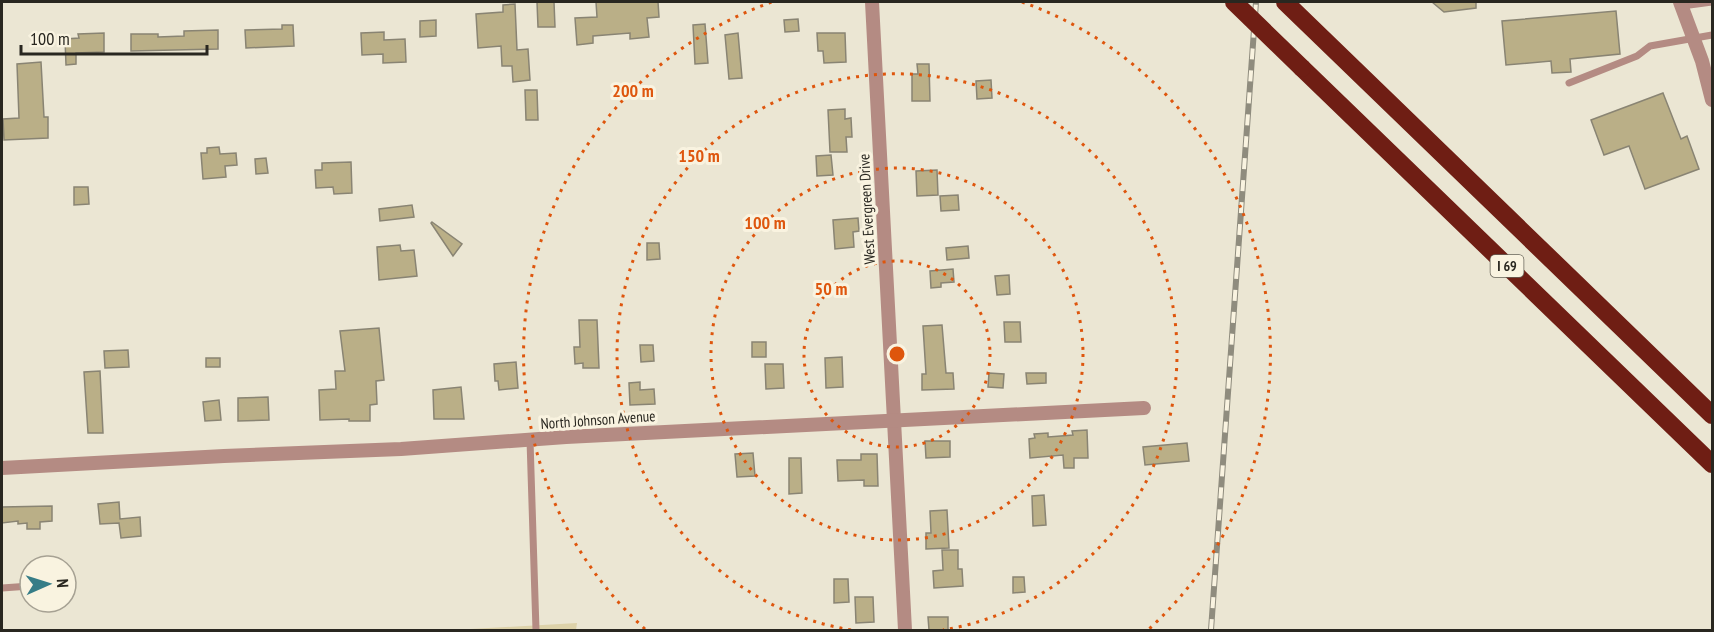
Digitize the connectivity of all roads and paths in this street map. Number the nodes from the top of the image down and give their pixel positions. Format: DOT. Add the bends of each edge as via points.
graph roads {
  1 [pos="872,2"];
  2 [pos="1234,2"];
  3 [pos="1285,2"];
  4 [pos="1712,2"];
  5 [pos="1681,4"];
  6 [pos="1713,35"];
  7 [pos="1694,37"];
  8 [pos="1569,83"];
  9 [pos="1713,100"];
  10 [pos="1144,408"];
  11 [pos="1713,415"];
  12 [pos="894,421"];
  13 [pos="530,440"];
  14 [pos="1713,464"];
  15 [pos="2,468"];
  16 [pos="18,587"];
  17 [pos="2,588"];
  18 [pos="536,630"];
  19 [pos="905,630"];
  1 -- 12 [label="street, West Evergreen Drive"];
  2 -- 14 [label="highway, I 69, bridge"];
  3 -- 11 [label="highway, I 69"];
  4 -- 5 [label="lane"];
  5 -- 7 [label="street"];
  6 -- 7 [label="lane"];
  7 -- 8 [label="lane" via="1650,46 1637,56"];
  7 -- 9 [label="street"];
  10 -- 12 [label="street, North Johnson Avenue"];
  12 -- 13 [label="street, North Johnson Avenue"];
  12 -- 19 [label="street, West Evergreen Drive"];
  13 -- 15 [label="street, North Johnson Avenue"];
  13 -- 18 [label="lane"];
  16 -- 17 [label="lane"];
}
